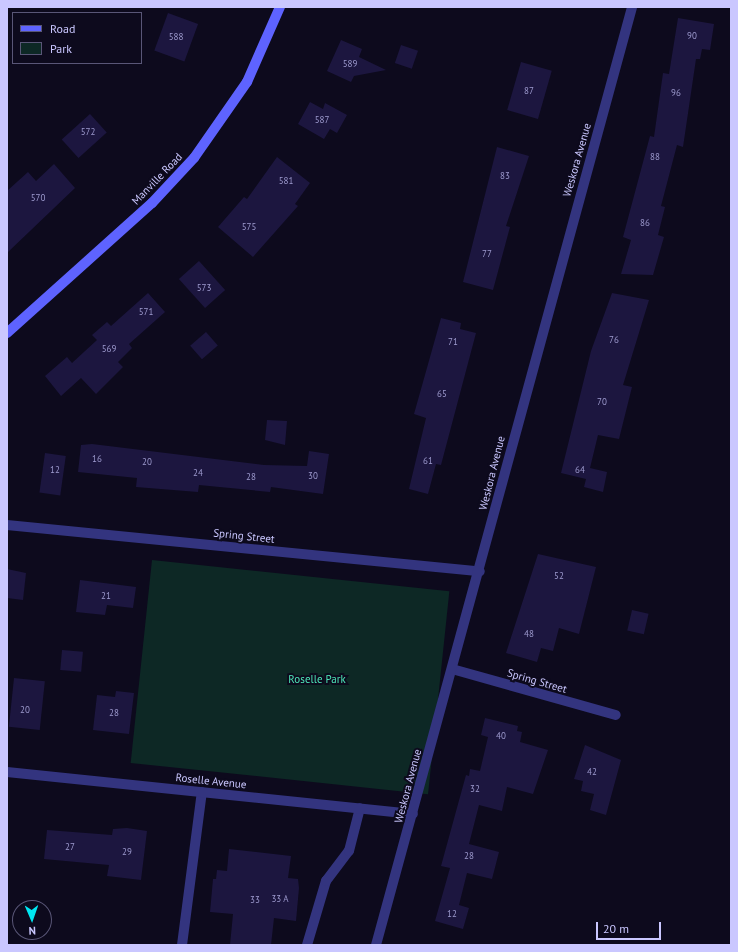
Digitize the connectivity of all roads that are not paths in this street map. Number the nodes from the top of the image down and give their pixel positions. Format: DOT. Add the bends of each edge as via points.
graph roads {
  1 [pos="280,7"];
  2 [pos="632,7"];
  3 [pos="7,333"];
  4 [pos="7,525"];
  5 [pos="480,571"];
  6 [pos="452,669"];
  7 [pos="616,716"];
  8 [pos="7,772"];
  9 [pos="202,792"];
  10 [pos="360,808"];
  11 [pos="413,814"];
  12 [pos="182,945"];
  13 [pos="306,945"];
  14 [pos="376,945"];
  1 -- 3 [label="main road, Manville Road" via="247,82 194,158 152,203"];
  2 -- 5 [label="street, Weskora Avenue" via="526,386"];
  4 -- 5 [label="street, Spring Street"];
  5 -- 6 [label="street, Weskora Avenue"];
  6 -- 7 [label="street, Spring Street"];
  6 -- 11 [label="street, Weskora Avenue"];
  8 -- 9 [label="street, Roselle Avenue"];
  9 -- 10 [label="street, Roselle Avenue"];
  9 -- 12 [label="street"];
  10 -- 11 [label="street, Roselle Avenue"];
  10 -- 13 [label="street" via="349,850 326,881"];
  11 -- 14 [label="street, Weskora Avenue"];
}
